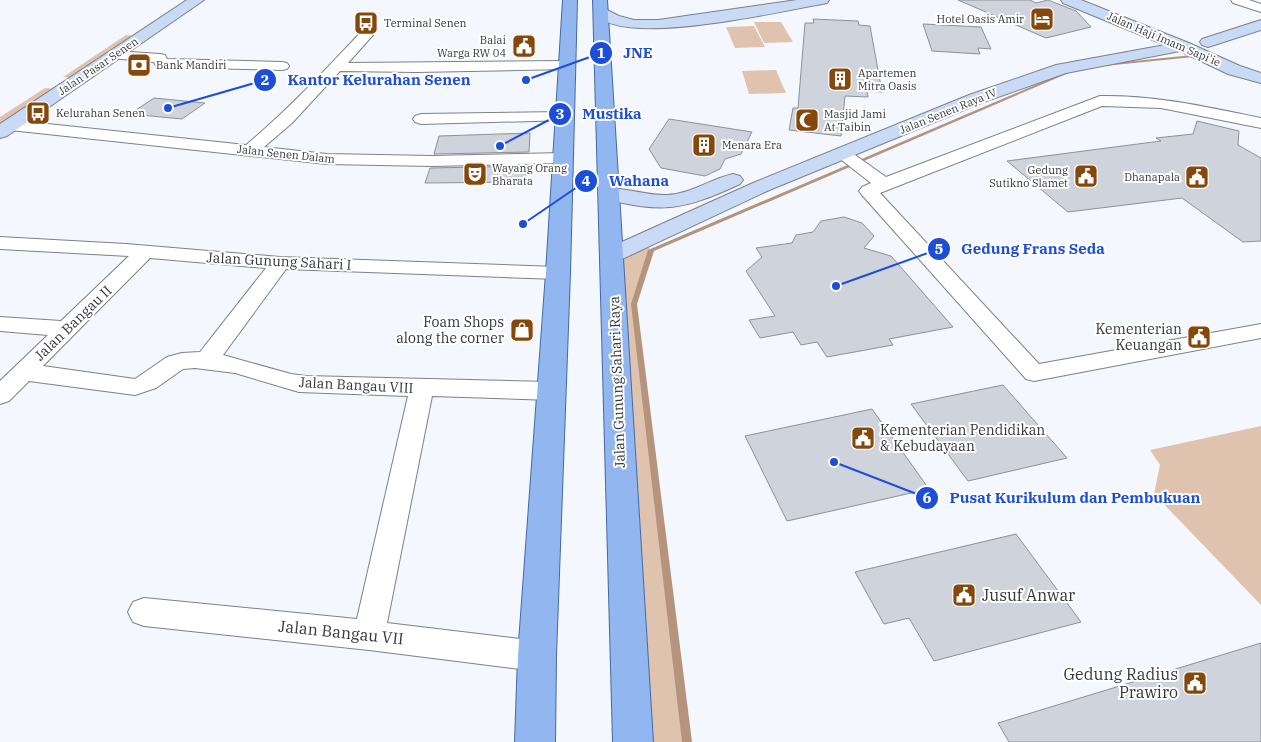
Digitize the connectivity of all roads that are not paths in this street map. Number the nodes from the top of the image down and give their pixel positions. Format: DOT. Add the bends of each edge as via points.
graph roads {
  1 [pos="174,0"];
  2 [pos="197,0"];
  3 [pos="570,0"];
  4 [pos="822,0"];
  5 [pos="1068,0"];
  6 [pos="1237,0"];
  7 [pos="1095,3"];
  8 [pos="1261,8"];
  9 [pos="601,12"];
  10 [pos="1261,26"];
  11 [pos="366,35"];
  12 [pos="1175,42"];
  13 [pos="1208,42"];
  14 [pos="110,49"];
  15 [pos="1038,63"];
  16 [pos="567,65"];
  17 [pos="282,66"];
  18 [pos="334,67"];
  19 [pos="1056,71"];
  20 [pos="1261,74"];
  21 [pos="1261,78"];
  22 [pos="44,82"];
  23 [pos="72,84"];
  24 [pos="956,91"];
  25 [pos="975,99"];
  26 [pos="564,118"];
  27 [pos="421,119"];
  28 [pos="1261,123"];
  29 [pos="5,129"];
  30 [pos="250,150"];
  31 [pos="842,154"];
  32 [pos="562,158"];
  33 [pos="762,169"];
  34 [pos="780,179"];
  35 [pos="884,184"];
  36 [pos="608,194"];
  37 [pos="0,243"];
  38 [pos="146,252"];
  39 [pos="612,255"];
  40 [pos="280,263"];
  41 [pos="558,273"];
  42 [pos="0,324"];
  43 [pos="67,329"];
  44 [pos="1256,337"];
  45 [pos="207,360"];
  46 [pos="23,372"];
  47 [pos="422,388"];
  48 [pos="551,391"];
  49 [pos="0,395"];
  50 [pos="144,612"];
  51 [pos="369,635"];
  52 [pos="537,656"];
  53 [pos="535,742"];
  54 [pos="633,742"];
  1 -- 14 [label="street, Jalan Pasar Senen"];
  2 -- 14 [label="street, Jalan Pasar Senen"];
  3 -- 16 [label="main road"];
  4 -- 9 [label="street" via="658,24 620,22"];
  5 -- 7 [label="street, Jalan Haji Imam Sapi'ie"];
  6 -- 8 [label="street"];
  7 -- 12 [label="street, Jalan Haji Imam Sapi'ie"];
  7 -- 13 [label="street, Jalan Haji Imam Sapi'ie"];
  9 -- 36 [label="main road, Jalan Gunung Sahari Raya"];
  10 -- 13 [label="street"];
  11 -- 18 [label="street"];
  12 -- 15 [label="street, Jalan Senen Raya IV" via="1115,47"];
  12 -- 19 [label="street, Jalan Senen Raya IV"];
  12 -- 21 [label="street, Jalan Haji Imam Sapi'ie" via="1234,70"];
  13 -- 20 [label="street, Jalan Haji Imam Sapi'ie" via="1251,65"];
  14 -- 17 [label="street" via="160,58 161,63"];
  14 -- 23 [label="street, Jalan Pasar Senen"];
  15 -- 19 [label="street"];
  15 -- 24 [label="street, Jalan Senen Raya IV"];
  16 -- 18 [label="street"];
  16 -- 26 [label="main road"];
  18 -- 30 [label="street" via="286,120"];
  19 -- 25 [label="street, Jalan Senen Raya IV"];
  22 -- 23 [label="street"];
  23 -- 29 [label="street, Jalan Pasar Senen"];
  24 -- 25 [label="street"];
  24 -- 33 [label="street, Jalan Senen Raya IV"];
  25 -- 31 [label="street, Jalan Senen Raya IV"];
  26 -- 27 [label="street"];
  26 -- 32 [label="main road"];
  28 -- 35 [label="street" via="1183,107 1100,101"];
  29 -- 30 [label="street, Jalan Senen Dalam"];
  30 -- 32 [label="street, Jalan Senen Dalam" via="366,162"];
  31 -- 34 [label="street, Jalan Senen Raya IV"];
  31 -- 35 [label="street"];
  32 -- 41 [label="main road"];
  33 -- 34 [label="street"];
  33 -- 36 [label="street, Jalan Senen Raya IV" via="674,201"];
  34 -- 39 [label="street, Jalan Senen Raya IV"];
  35 -- 44 [label="street" via="868,191 1034,373"];
  36 -- 39 [label="main road, Jalan Gunung Sahari Raya"];
  37 -- 38 [label="street, Jalan Gunung Sahari I"];
  38 -- 40 [label="street, Jalan Gunung Sahari I"];
  38 -- 43 [label="street, Jalan Bangau II"];
  39 -- 54 [label="main road, Jalan Gunung Sahari Raya"];
  40 -- 41 [label="street, Jalan Gunung Sahari I"];
  40 -- 45 [label="street"];
  41 -- 48 [label="main road"];
  42 -- 43 [label="street"];
  43 -- 46 [label="street, Jalan Bangau II"];
  45 -- 46 [label="street, Jalan Bangau VIII" via="173,364 136,387"];
  45 -- 47 [label="street, Jalan Bangau VIII" via="252,369 289,382 358,388"];
  46 -- 49 [label="street, Jalan Bangau II"];
  47 -- 48 [label="street, Jalan Bangau VIII"];
  47 -- 51 [label="street"];
  48 -- 52 [label="main road"];
  50 -- 51 [label="street, Jalan Bangau VII"];
  51 -- 52 [label="street, Jalan Bangau VII"];
  52 -- 53 [label="main road"];
}
